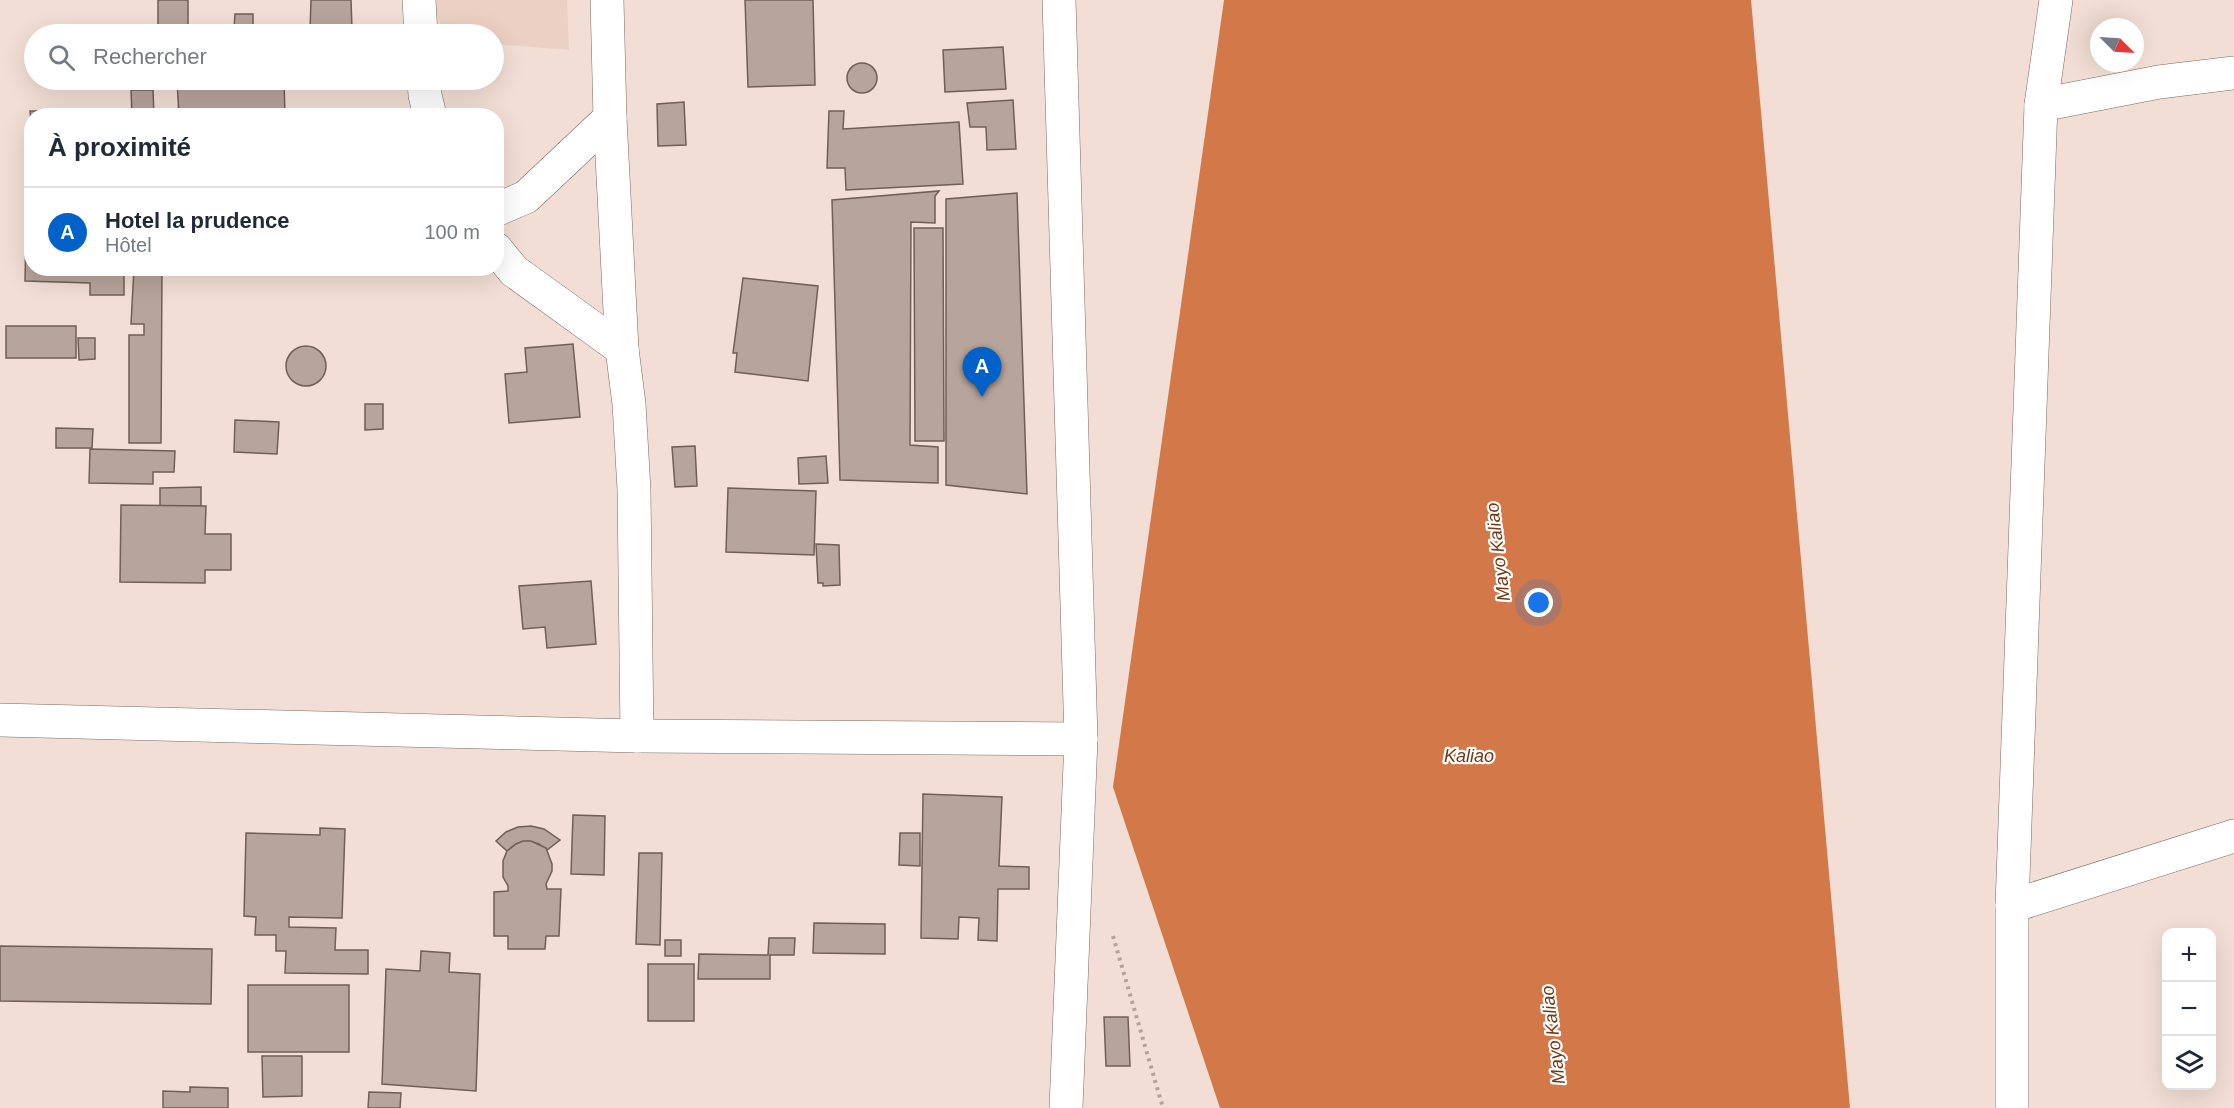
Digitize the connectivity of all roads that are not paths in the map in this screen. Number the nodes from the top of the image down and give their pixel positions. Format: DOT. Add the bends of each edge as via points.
graph roads {
  1 [pos="419,0"];
  2 [pos="607,0"];
  3 [pos="1059,0"];
  4 [pos="2056,0"];
  5 [pos="420,24"];
  6 [pos="2234,73"];
  7 [pos="425,90"];
  8 [pos="2041,105"];
  9 [pos="428,108"];
  10 [pos="610,118"];
  11 [pos="504,206"];
  12 [pos="504,259"];
  13 [pos="622,349"];
  14 [pos="0,720"];
  15 [pos="637,736"];
  16 [pos="1081,739"];
  17 [pos="2234,836"];
  18 [pos="2012,906"];
  19 [pos="1066,1108"];
  20 [pos="2013,1108"];
  1 -- 5 [label="street"];
  2 -- 10 [label="street"];
  3 -- 16 [label="street"];
  4 -- 8 [label="street"];
  6 -- 8 [label="street" via="2159,82"];
  7 -- 9 [label="street"];
  8 -- 18 [label="street"];
  10 -- 11 [label="street" via="526,196"];
  10 -- 13 [label="street"];
  12 -- 13 [label="street" via="514,271"];
  13 -- 15 [label="street" via="634,490"];
  14 -- 15 [label="street"];
  15 -- 16 [label="street"];
  16 -- 19 [label="street"];
  17 -- 18 [label="street"];
  18 -- 20 [label="street"];
}
